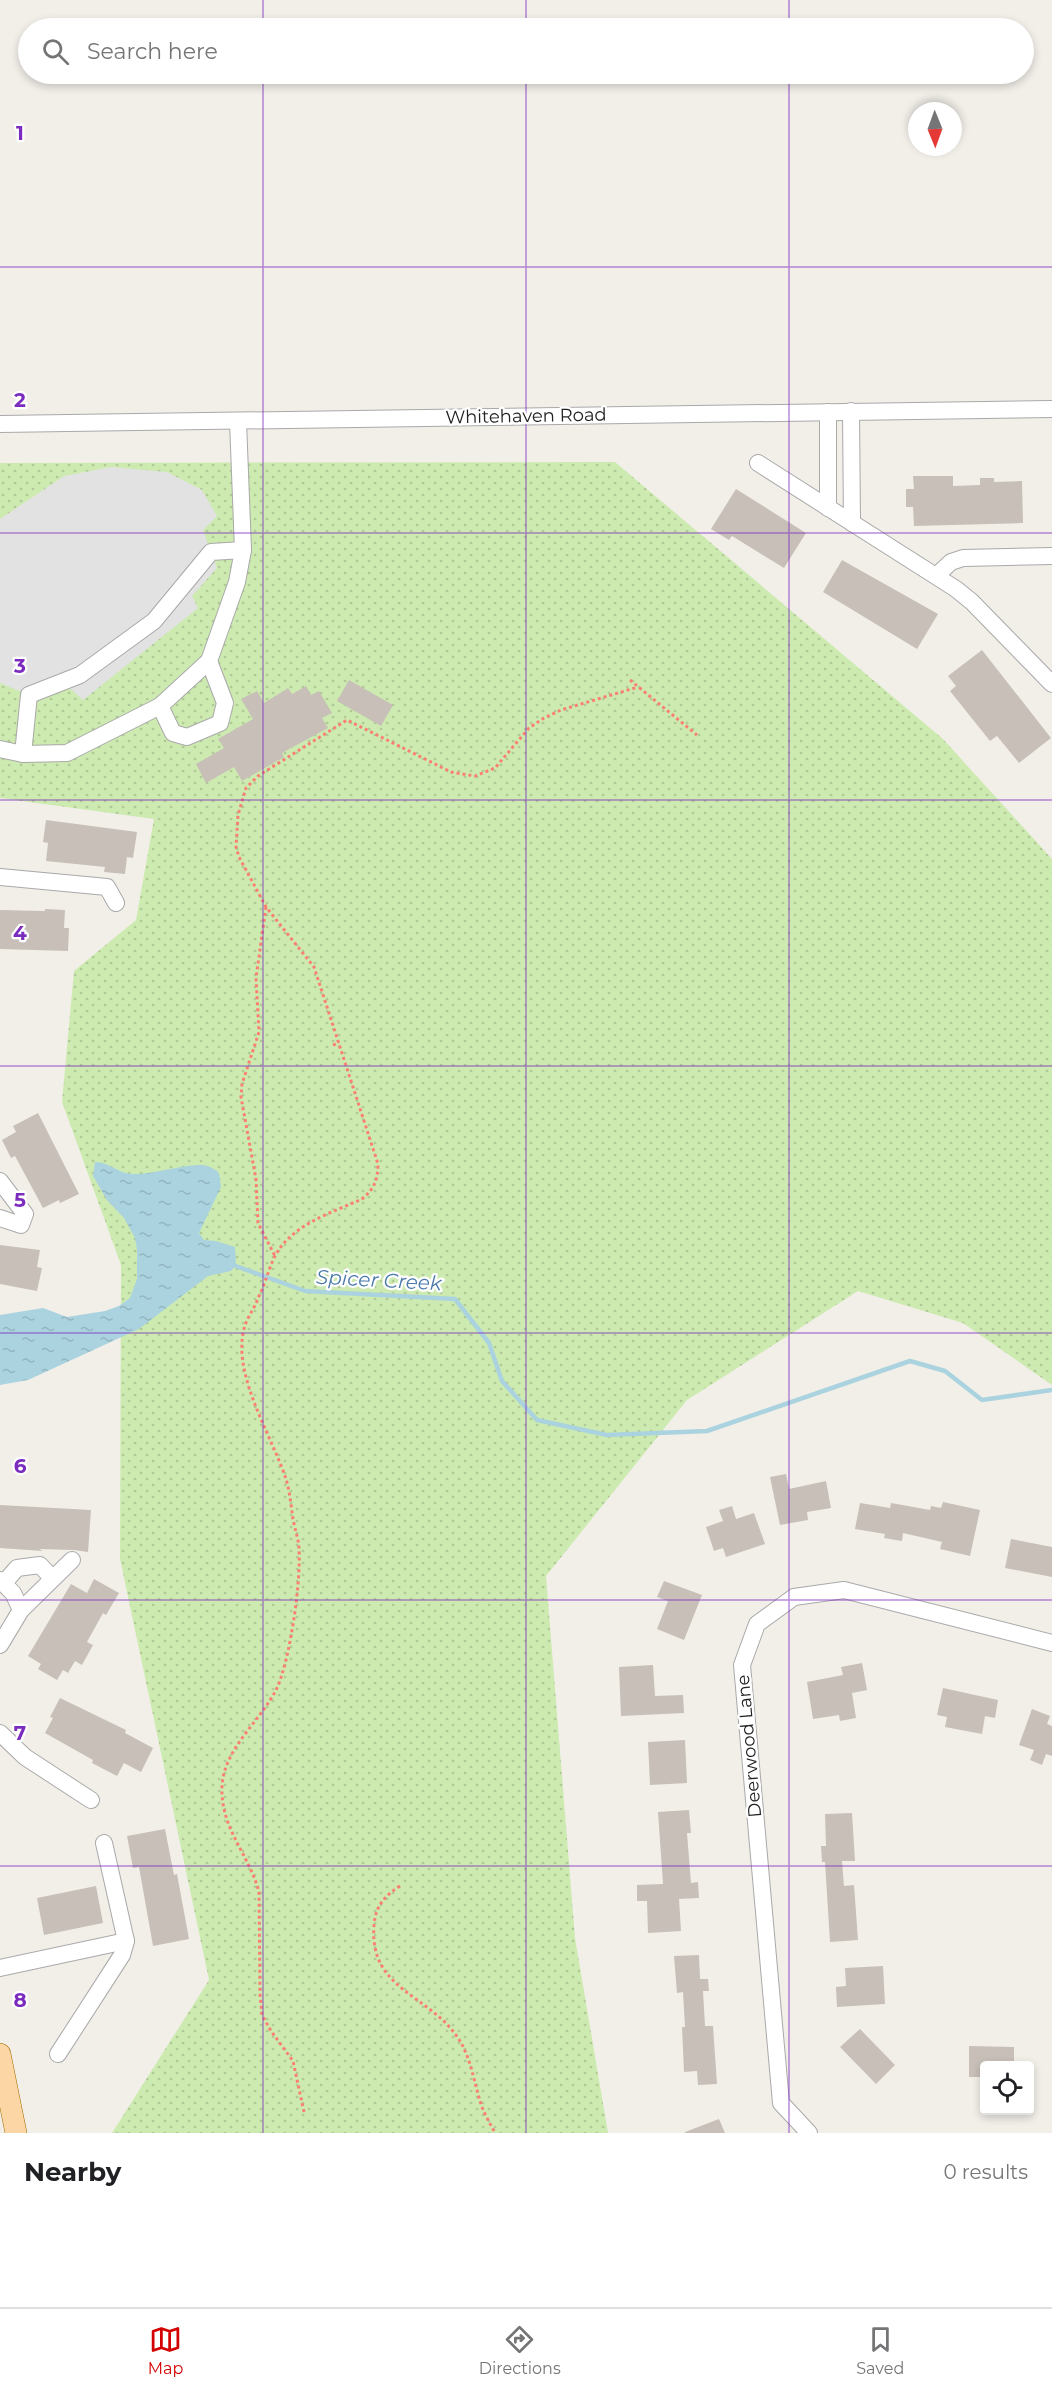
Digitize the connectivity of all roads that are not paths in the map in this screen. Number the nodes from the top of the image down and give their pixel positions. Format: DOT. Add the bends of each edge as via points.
graph roads {
  1 [pos="1052,410"];
  2 [pos="851,411"];
  3 [pos="828,412"];
  4 [pos="238,421"];
  5 [pos="0,424"];
  6 [pos="758,463"];
  7 [pos="828,508"];
  8 [pos="852,523"];
  9 [pos="243,550"];
  10 [pos="1052,556"];
  11 [pos="937,574"];
  12 [pos="209,661"];
  13 [pos="1052,684"];
  14 [pos="160,706"];
  15 [pos="0,749"];
  16 [pos="22,754"];
  17 [pos="0,877"];
  18 [pos="116,903"];
  19 [pos="0,1181"];
  20 [pos="0,1218"];
  21 [pos="72,1560"];
  22 [pos="52,1578"];
  23 [pos="2,1581"];
  24 [pos="21,1610"];
  25 [pos="1052,1643"];
  26 [pos="0,1645"];
  27 [pos="0,1733"];
  28 [pos="91,1800"];
  29 [pos="104,1843"];
  30 [pos="126,1941"];
  31 [pos="0,1968"];
  32 [pos="0,2054"];
  33 [pos="58,2054"];
  34 [pos="16,2133"];
  35 [pos="809,2133"];
  1 -- 2 [label="street, Whitehaven Road"];
  2 -- 3 [label="street, Whitehaven Road"];
  2 -- 8 [label="street"];
  3 -- 4 [label="street, Whitehaven Road"];
  3 -- 7 [label="street"];
  4 -- 5 [label="street, Whitehaven Road"];
  4 -- 9 [label="street"];
  6 -- 7 [label="street"];
  7 -- 8 [label="street"];
  8 -- 11 [label="street"];
  9 -- 12 [label="street" via="237,582"];
  9 -- 16 [label="street" via="211,552 154,621 80,675 29,695"];
  10 -- 11 [label="street" via="963,558"];
  11 -- 13 [label="street" via="972,602"];
  12 -- 14 [label="street"];
  12 -- 14 [label="street" via="225,703 220,723 187,737 174,733"];
  14 -- 16 [label="street" via="67,753"];
  15 -- 16 [label="street"];
  17 -- 18 [label="street" via="107,887"];
  19 -- 20 [label="street" via="25,1214 21,1224"];
  21 -- 22 [label="street"];
  22 -- 23 [label="street" via="40,1565 17,1568"];
  22 -- 24 [label="street"];
  23 -- 24 [label="street"];
  24 -- 26 [label="street"];
  25 -- 35 [label="street, Deerwood Lane" via="844,1590 794,1597 757,1624 742,1665 781,2103"];
  27 -- 28 [label="street" via="25,1757"];
  29 -- 30 [label="street"];
  30 -- 31 [label="street"];
  30 -- 33 [label="street" via="122,1955"];
  32 -- 34 [label="main road"];
}
